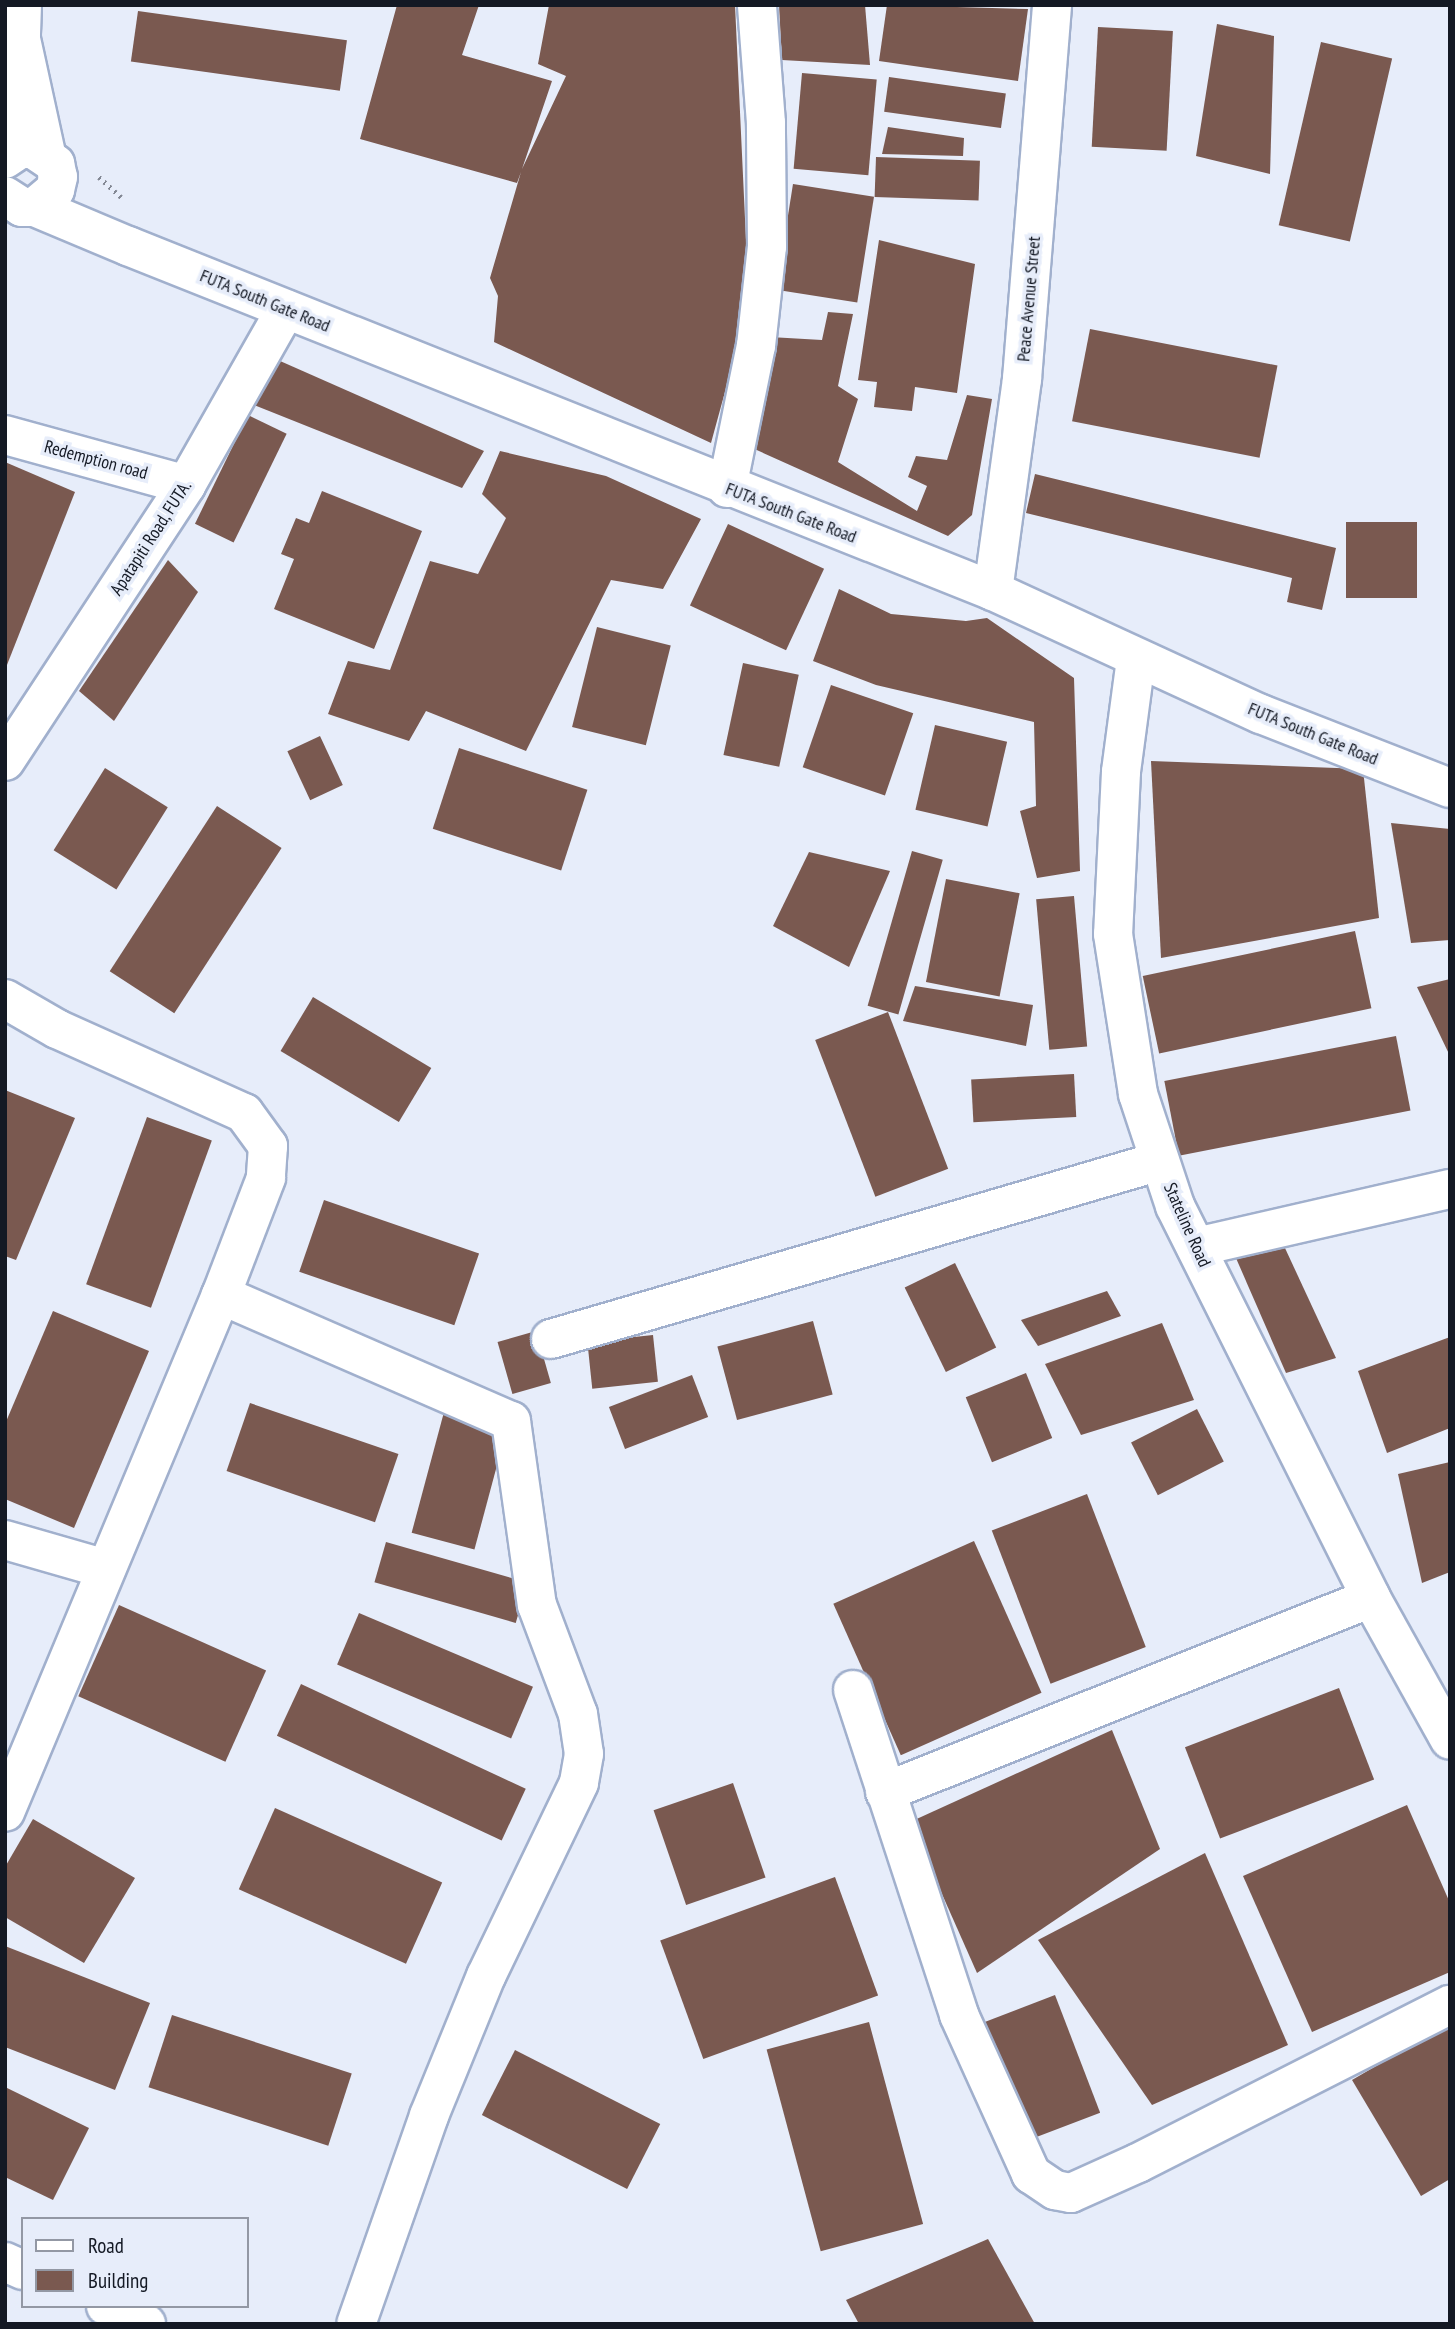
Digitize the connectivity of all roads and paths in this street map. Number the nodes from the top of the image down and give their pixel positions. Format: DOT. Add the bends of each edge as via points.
graph roads {
  1 [pos="757,5"];
  2 [pos="1052,5"];
  3 [pos="21,22"];
  4 [pos="5,129"];
  5 [pos="5,159"];
  6 [pos="52,165"];
  7 [pos="14,202"];
  8 [pos="128,246"];
  9 [pos="286,309"];
  10 [pos="5,435"];
  11 [pos="187,485"];
  12 [pos="727,488"];
  13 [pos="993,590"];
  14 [pos="1136,659"];
  15 [pos="5,761"];
  16 [pos="1450,788"];
  17 [pos="5,999"];
  18 [pos="1160,1161"];
  19 [pos="1450,1189"];
  20 [pos="1196,1247"];
  21 [pos="220,1295"];
  22 [pos="551,1339"];
  23 [pos="5,1540"];
  24 [pos="106,1569"];
  25 [pos="1371,1598"];
  26 [pos="853,1690"];
  27 [pos="1450,1740"];
  28 [pos="885,1792"];
  29 [pos="5,1812"];
  30 [pos="1450,2006"];
  31 [pos="5,2262"];
  32 [pos="21,2269"];
  33 [pos="110,2308"];
  34 [pos="146,2324"];
  35 [pos="356,2324"];
  1 -- 12 [label="street" via="766,123 767,247 756,346"];
  2 -- 13 [label="street, Peace Avenue Street" via="1022,379"];
  3 -- 4 [label="street"];
  3 -- 6 [label="street"];
  5 -- 6 [label="street" via="20,149"];
  6 -- 7 [label="street" via="47,201"];
  6 -- 8 [label="street"];
  7 -- 8 [label="street, FUTA South Gate Road"];
  8 -- 9 [label="street, FUTA South Gate Road"];
  9 -- 11 [label="street, Apatapiti Road, FUTA."];
  9 -- 12 [label="street, FUTA South Gate Road"];
  10 -- 11 [label="street, Redemption road"];
  11 -- 15 [label="street, Apatapiti Road, FUTA."];
  12 -- 13 [label="street, FUTA South Gate Road"];
  13 -- 14 [label="street, FUTA South Gate Road"];
  14 -- 16 [label="street, FUTA South Gate Road"];
  14 -- 18 [label="street, Stateline Road" via="1121,772 1112,934 1138,1094"];
  17 -- 21 [label="street" via="57,1029 244,1113 268,1146 266,1178"];
  18 -- 20 [label="street, Stateline Road"];
  18 -- 22 [label="street"];
  19 -- 20 [label="street"];
  20 -- 25 [label="street, Stateline Road"];
  21 -- 24 [label="street"];
  21 -- 35 [label="street" via="511,1421 537,1605 578,1714 584,1754 579,1783 486,1976 429,2116"];
  23 -- 24 [label="street"];
  24 -- 29 [label="street"];
  25 -- 27 [label="street, Stateline Road"];
  25 -- 28 [label="street"];
  26 -- 28 [label="street"];
  28 -- 30 [label="street" via="959,2015 1031,2174 1055,2190 1071,2193 1138,2163"];
  31 -- 32 [label="street"];
  33 -- 34 [label="street"];
}
